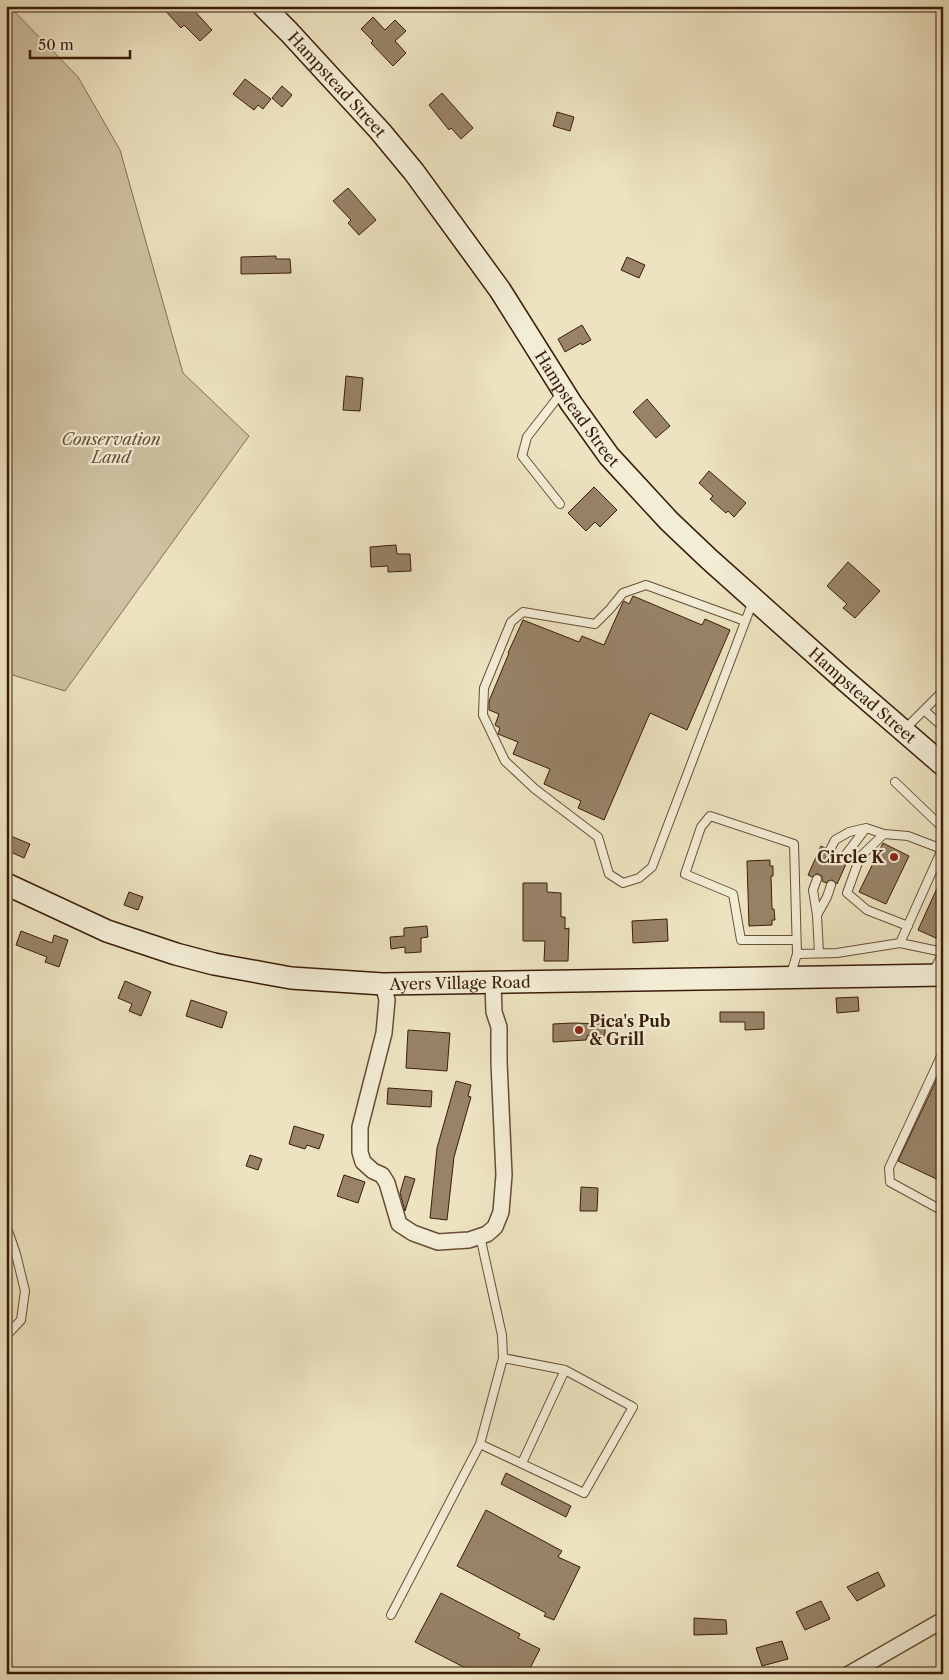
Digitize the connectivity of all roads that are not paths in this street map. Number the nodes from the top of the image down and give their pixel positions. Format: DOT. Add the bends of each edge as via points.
graph roads {
  1 [pos="263,6"];
  2 [pos="563,391"];
  3 [pos="560,504"];
  4 [pos="754,599"];
  5 [pos="746,621"];
  6 [pos="943,690"];
  7 [pos="924,710"];
  8 [pos="943,727"];
  9 [pos="903,731"];
  10 [pos="943,765"];
  11 [pos="895,782"];
  12 [pos="866,828"];
  13 [pos="943,828"];
  14 [pos="884,834"];
  15 [pos="942,848"];
  16 [pos="830,850"];
  17 [pos="844,856"];
  18 [pos="817,879"];
  19 [pos="6,884"];
  20 [pos="830,885"];
  21 [pos="817,915"];
  22 [pos="908,926"];
  23 [pos="796,940"];
  24 [pos="900,943"];
  25 [pos="943,952"];
  26 [pos="819,953"];
  27 [pos="797,954"];
  28 [pos="937,975"];
  29 [pos="789,978"];
  30 [pos="493,983"];
  31 [pos="383,984"];
  32 [pos="943,1052"];
  33 [pos="943,1211"];
  34 [pos="6,1225"];
  35 [pos="480,1236"];
  36 [pos="6,1336"];
  37 [pos="503,1358"];
  38 [pos="565,1370"];
  39 [pos="480,1444"];
  40 [pos="522,1463"];
  41 [pos="391,1615"];
  42 [pos="943,1620"];
  43 [pos="849,1674"];
  1 -- 2 [label="main road, Hampstead Street" via="414,172 500,290"];
  2 -- 3 [label="lane" via="527,437 522,456"];
  2 -- 4 [label="main road, Hampstead Street" via="609,456 637,487"];
  4 -- 5 [label="lane"];
  4 -- 9 [label="main road, Hampstead Street"];
  5 -- 5 [label="lane" via="652,867 638,878 623,883 609,874 598,837 535,789 505,761 483,715 484,688 511,622 523,612 594,624 623,593 646,585"];
  6 -- 7 [label="lane"];
  7 -- 8 [label="lane"];
  7 -- 9 [label="lane"];
  9 -- 10 [label="main road, Hampstead Street"];
  11 -- 13 [label="lane"];
  12 -- 14 [label="lane"];
  12 -- 16 [label="lane" via="835,840"];
  12 -- 17 [label="lane"];
  14 -- 15 [label="lane" via="908,836"];
  14 -- 22 [label="lane" via="860,857 847,894 867,910"];
  15 -- 22 [label="lane"];
  18 -- 21 [label="lane" via="813,890"];
  19 -- 31 [label="main road, Ayers Village Road" via="107,931 176,954 291,978"];
  20 -- 21 [label="lane" via="828,897"];
  21 -- 26 [label="lane"];
  22 -- 24 [label="lane"];
  23 -- 23 [label="lane" via="794,844 710,816 701,827 685,874 733,894 741,940"];
  23 -- 27 [label="lane"];
  24 -- 25 [label="lane"];
  24 -- 26 [label="lane"];
  25 -- 28 [label="lane"];
  26 -- 27 [label="lane"];
  27 -- 29 [label="lane"];
  28 -- 29 [label="main road, Ayers Village Road"];
  29 -- 30 [label="main road, Ayers Village Road"];
  30 -- 31 [label="main road, Ayers Village Road"];
  30 -- 35 [label="street" via="494,1012 500,1027 504,1175 501,1212 495,1227"];
  31 -- 35 [label="street" via="387,1012 360,1127 363,1162 382,1175 399,1224 413,1233 438,1242"];
  32 -- 33 [label="lane" via="889,1168 890,1182"];
  34 -- 36 [label="lane" via="25,1291 21,1320"];
  35 -- 37 [label="lane" via="502,1335"];
  37 -- 38 [label="lane"];
  37 -- 39 [label="lane"];
  38 -- 40 [label="lane"];
  38 -- 40 [label="lane" via="633,1407 584,1493"];
  39 -- 40 [label="lane"];
  39 -- 41 [label="lane"];
  42 -- 43 [label="street"];
}
